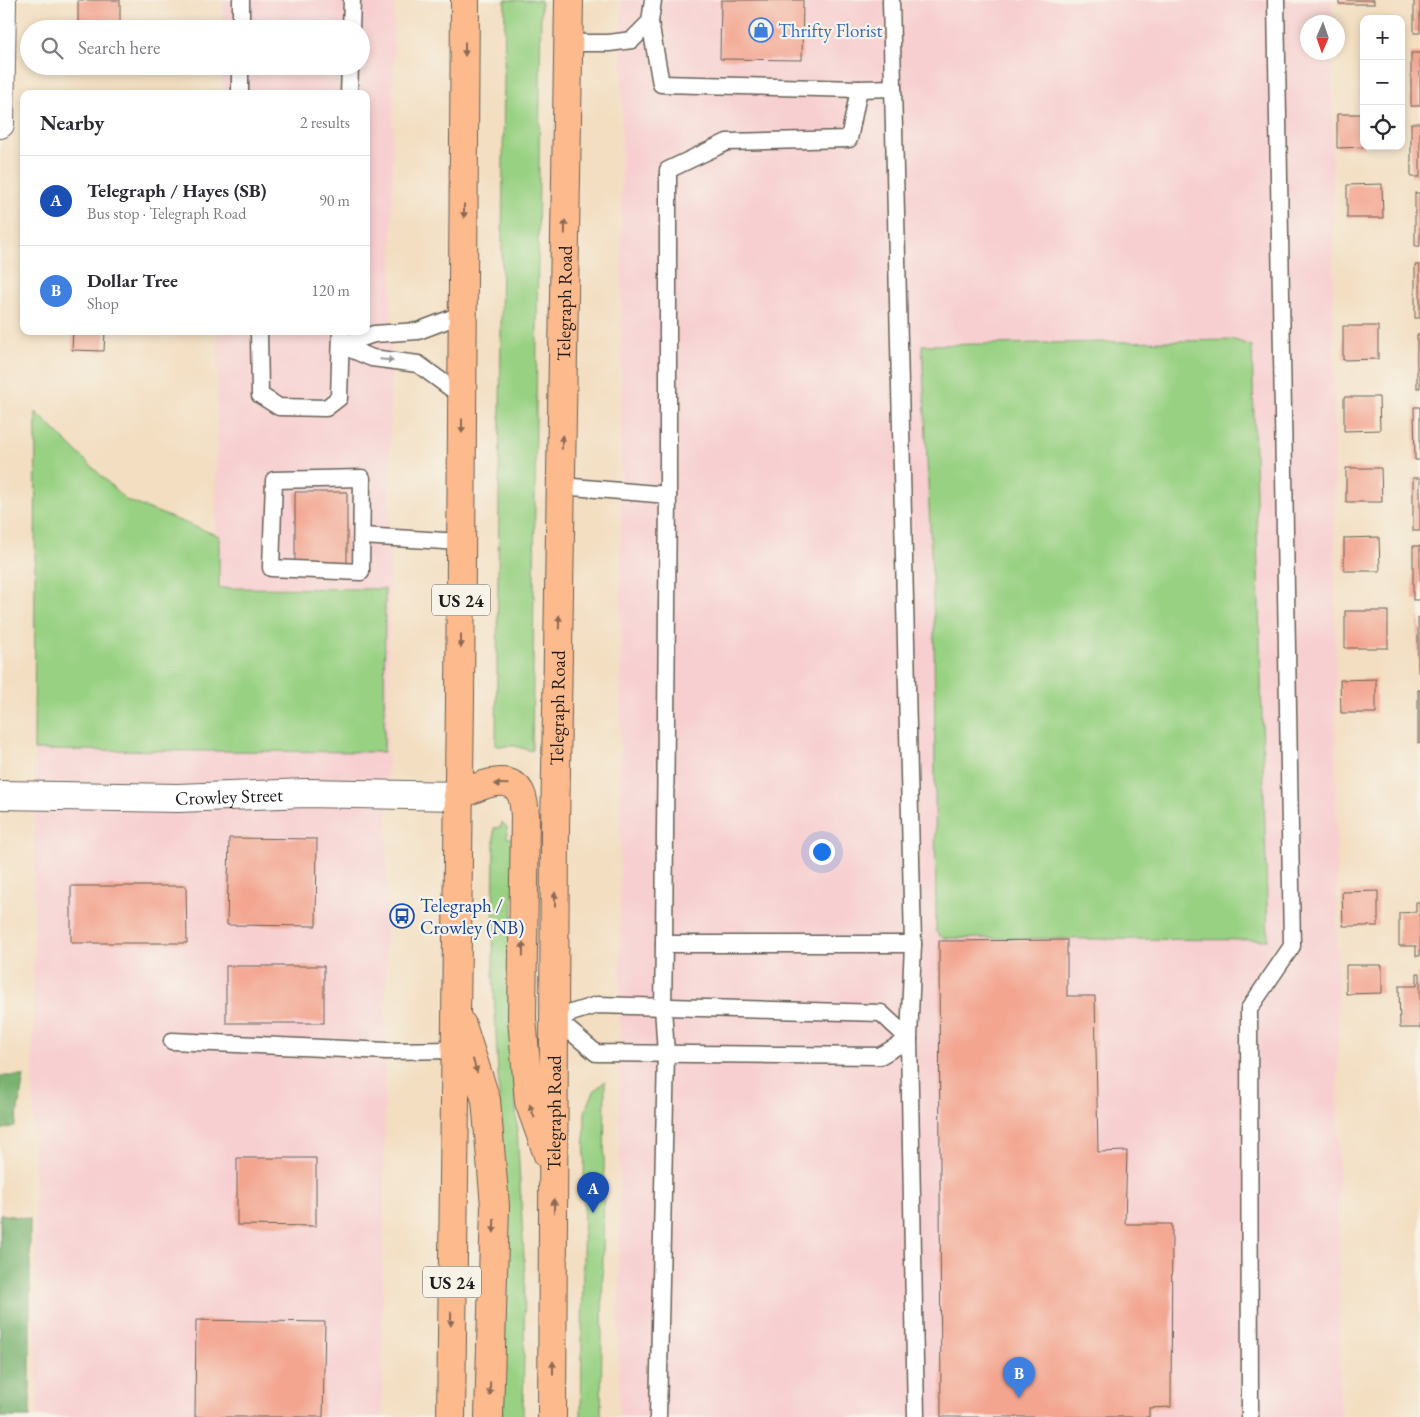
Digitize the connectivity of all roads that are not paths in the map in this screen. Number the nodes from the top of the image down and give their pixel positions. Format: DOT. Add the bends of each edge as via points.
graph roads {
  1 [pos="2,0"];
  2 [pos="241,0"];
  3 [pos="352,0"];
  4 [pos="465,0"];
  5 [pos="569,0"];
  6 [pos="653,0"];
  7 [pos="891,0"];
  8 [pos="1276,0"];
  9 [pos="241,20"];
  10 [pos="351,20"];
  11 [pos="650,22"];
  12 [pos="569,43"];
  13 [pos="240,75"];
  14 [pos="350,75"];
  15 [pos="893,88"];
  16 [pos="859,89"];
  17 [pos="240,90"];
  18 [pos="349,90"];
  19 [pos="0,124"];
  20 [pos="463,314"];
  21 [pos="370,334"];
  22 [pos="259,335"];
  23 [pos="366,335"];
  24 [pos="341,338"];
  25 [pos="463,397"];
  26 [pos="561,486"];
  27 [pos="668,495"];
  28 [pos="362,536"];
  29 [pos="461,542"];
  30 [pos="0,795"];
  31 [pos="458,796"];
  32 [pos="664,944"];
  33 [pos="913,944"];
  34 [pos="455,1002"];
  35 [pos="663,1007"];
  36 [pos="555,1018"];
  37 [pos="909,1039"];
  38 [pos="172,1041"];
  39 [pos="455,1050"];
  40 [pos="666,1054"];
  41 [pos="554,1173"];
  42 [pos="451,1417"];
  43 [pos="490,1417"];
  44 [pos="552,1417"];
  45 [pos="658,1417"];
  46 [pos="916,1417"];
  47 [pos="1250,1417"];
  1 -- 19 [label="street"];
  2 -- 9 [label="lane"];
  3 -- 10 [label="lane"];
  4 -- 20 [label="main road, US 24, one-way"];
  5 -- 12 [label="main road, Telegraph Road"];
  6 -- 11 [label="lane"];
  7 -- 15 [label="lane"];
  8 -- 47 [label="lane" via="1292,946 1249,1009"];
  11 -- 12 [label="lane" via="632,40"];
  11 -- 16 [label="lane" via="661,84"];
  26 -- 12 [label="main road, Telegraph Road, one-way"];
  13 -- 17 [label="lane"];
  14 -- 18 [label="lane"];
  15 -- 16 [label="lane"];
  15 -- 33 [label="lane"];
  16 -- 27 [label="lane" via="849,139 727,142 668,170"];
  20 -- 21 [label="lane" via="418,331"];
  20 -- 25 [label="main road, US 24"];
  22 -- 24 [label="lane" via="260,395 279,407 326,408 339,398"];
  23 -- 24 [label="lane"];
  24 -- 25 [label="lane, one-way" via="372,358 418,364"];
  25 -- 29 [label="main road, US 24, one-way"];
  26 -- 27 [label="lane"];
  36 -- 26 [label="main road, Telegraph Road, one-way"];
  27 -- 32 [label="lane"];
  28 -- 28 [label="lane" via="361,572 271,568 274,480 362,478"];
  28 -- 29 [label="lane"];
  29 -- 31 [label="main road, US 24, one-way"];
  30 -- 31 [label="street, Crowley Street" via="178,798 306,792"];
  31 -- 34 [label="main road, US 24"];
  41 -- 31 [label="main road, one-way" via="529,1102 522,1018 525,815 521,793 515,785 483,784"];
  32 -- 33 [label="lane"];
  32 -- 35 [label="lane"];
  33 -- 37 [label="lane"];
  34 -- 39 [label="main road, US 24"];
  34 -- 43 [label="main road, one-way" via="486,1100 488,1120 495,1206"];
  35 -- 36 [label="lane" via="597,1005"];
  35 -- 37 [label="lane" via="880,1013"];
  35 -- 40 [label="lane"];
  36 -- 40 [label="lane" via="596,1053"];
  36 -- 41 [label="main road, Telegraph Road"];
  37 -- 40 [label="lane" via="880,1056"];
  37 -- 46 [label="lane"];
  38 -- 39 [label="lane" via="387,1051"];
  39 -- 42 [label="main road, US 24, one-way"];
  40 -- 45 [label="lane"];
  44 -- 41 [label="main road, Telegraph Road, one-way"];
}
